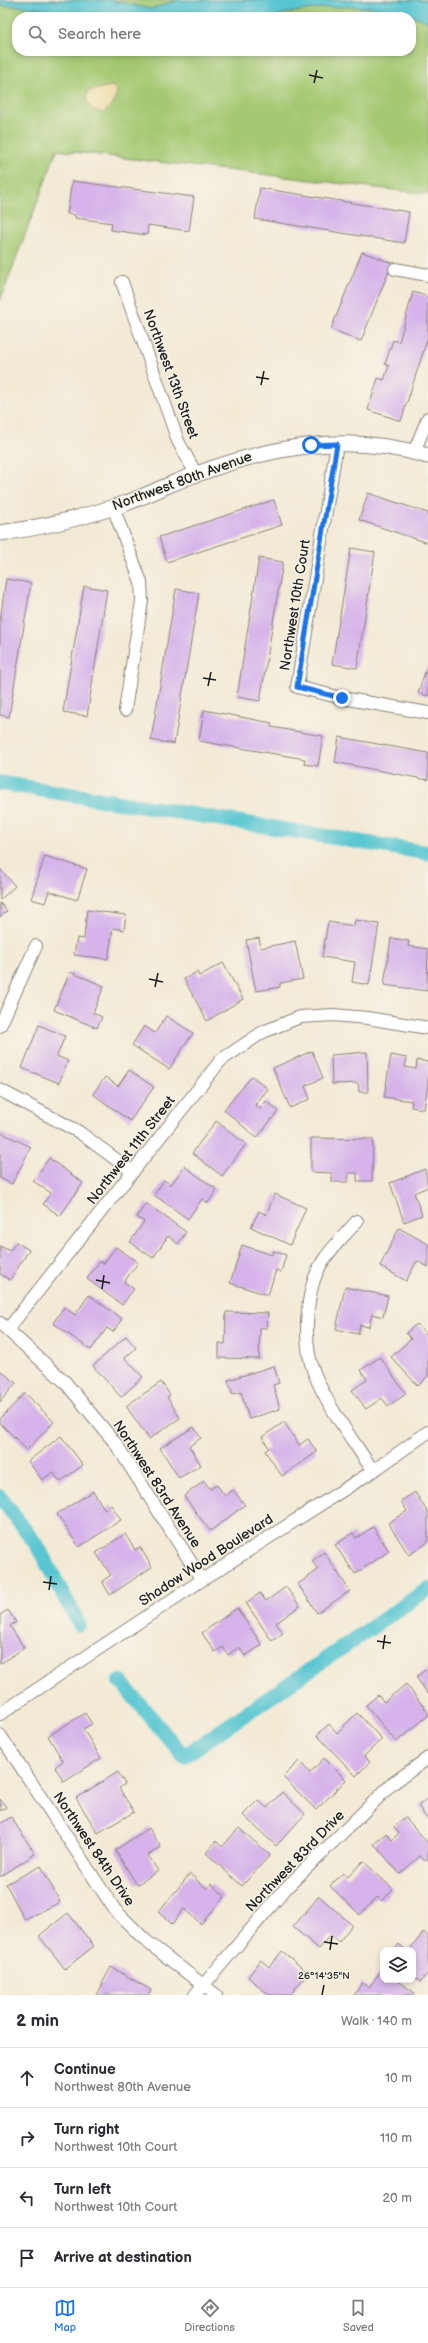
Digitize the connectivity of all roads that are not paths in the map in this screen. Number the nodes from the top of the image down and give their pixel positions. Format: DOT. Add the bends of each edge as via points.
graph roads {
  1 [pos="395,269"];
  2 [pos="428,275"];
  3 [pos="122,282"];
  4 [pos="428,418"];
  5 [pos="337,444"];
  6 [pos="414,452"];
  7 [pos="428,456"];
  8 [pos="196,474"];
  9 [pos="113,507"];
  10 [pos="0,533"];
  11 [pos="125,710"];
  12 [pos="428,713"];
  13 [pos="36,946"];
  14 [pos="0,1026"];
  15 [pos="428,1028"];
  16 [pos="0,1090"];
  17 [pos="133,1172"];
  18 [pos="357,1221"];
  19 [pos="4,1326"];
  20 [pos="428,1432"];
  21 [pos="373,1471"];
  22 [pos="202,1580"];
  23 [pos="0,1714"];
  24 [pos="0,1735"];
  25 [pos="428,1758"];
  26 [pos="202,1984"];
  27 [pos="195,1995"];
  28 [pos="216,1995"];
  1 -- 2 [label="street"];
  3 -- 8 [label="street, Northwest 13th Street" via="178,441"];
  4 -- 6 [label="street"];
  5 -- 6 [label="street, Northwest 80th Avenue" via="362,443"];
  5 -- 8 [label="street, Northwest 80th Avenue" via="263,452"];
  5 -- 12 [label="street, Northwest 10th Court" via="297,687 342,698"];
  6 -- 7 [label="street, Northwest 80th Avenue"];
  8 -- 9 [label="street, Northwest 80th Avenue"];
  9 -- 10 [label="street, Northwest 80th Avenue" via="54,524"];
  9 -- 11 [label="street" via="141,582 142,601"];
  13 -- 14 [label="street"];
  15 -- 17 [label="street, Northwest 11th Street" via="333,1015 300,1017 263,1032 222,1060"];
  16 -- 17 [label="street" via="79,1132"];
  17 -- 19 [label="street, Northwest 11th Street"];
  18 -- 21 [label="street" via="323,1261 312,1285 308,1313 308,1344 314,1374 329,1403"];
  19 -- 22 [label="street, Northwest 83rd Avenue" via="65,1382 116,1444"];
  20 -- 21 [label="street, Shadow Wood Boulevard"];
  21 -- 22 [label="street, Shadow Wood Boulevard"];
  22 -- 23 [label="street, Shadow Wood Boulevard"];
  24 -- 26 [label="street, Northwest 84th Drive" via="114,1910 146,1941"];
  25 -- 26 [label="street, Northwest 83rd Drive" via="392,1784 287,1887"];
  26 -- 27 [label="street, Northwest 83rd Drive"];
  26 -- 28 [label="street, Northwest 84th Drive"];
}
